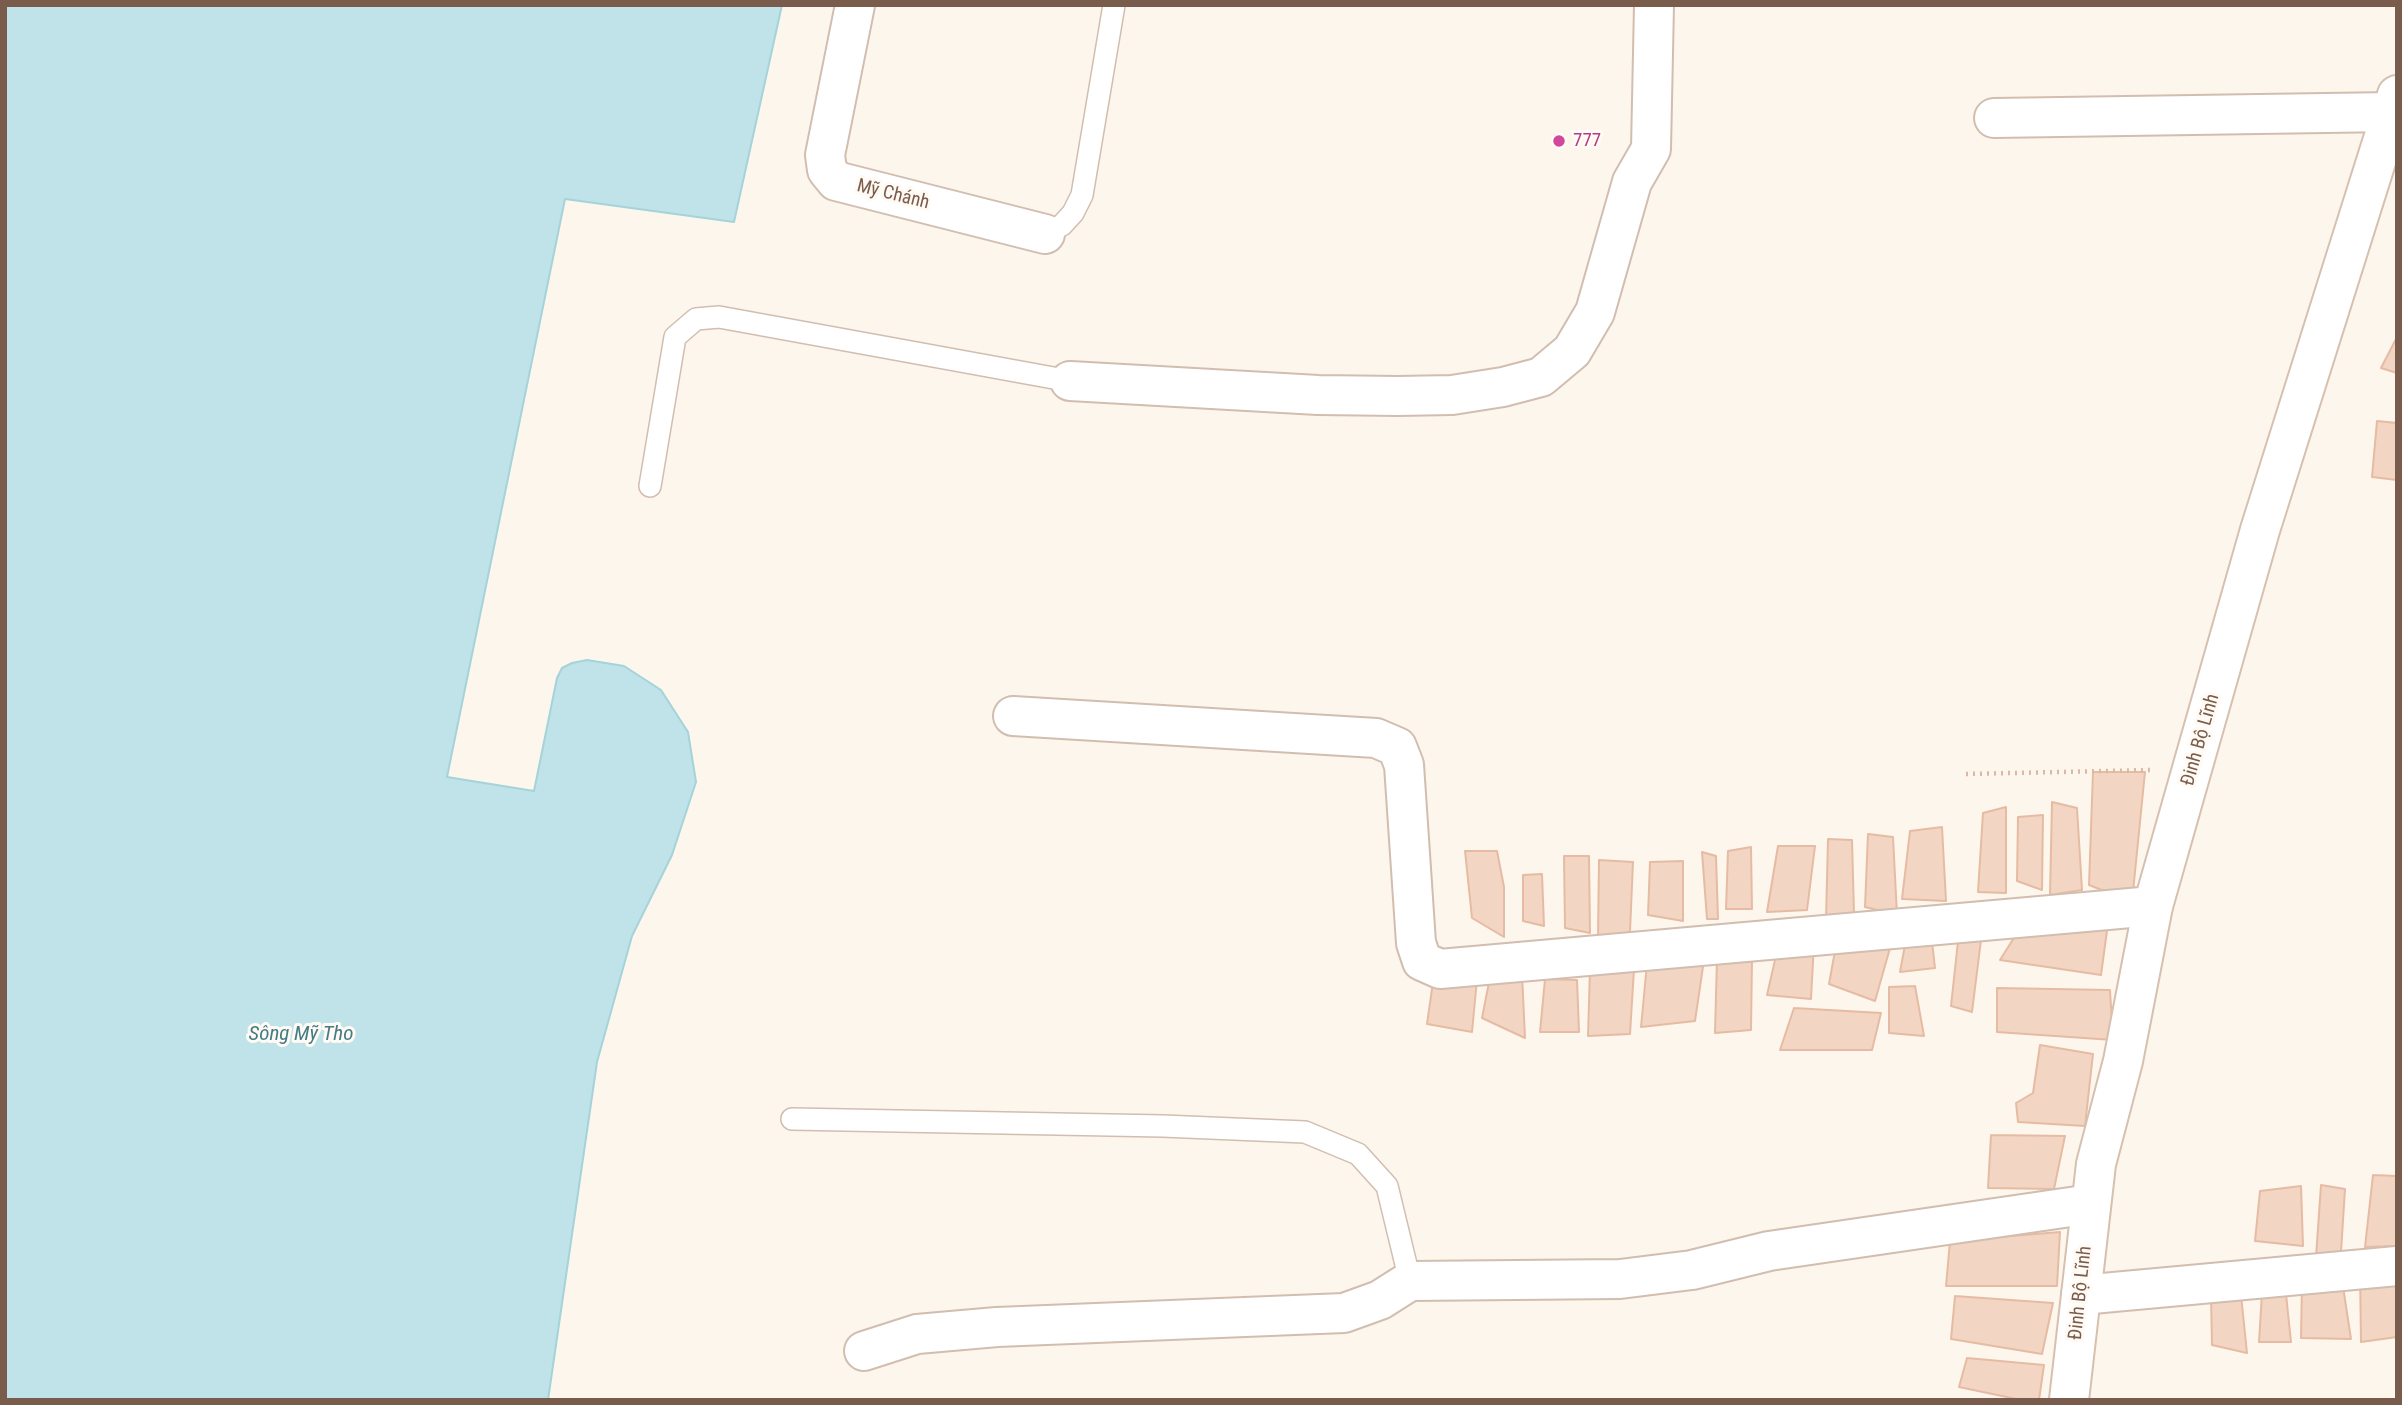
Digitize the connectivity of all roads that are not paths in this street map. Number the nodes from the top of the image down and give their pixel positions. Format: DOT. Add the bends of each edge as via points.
graph roads {
  1 [pos="855,5"];
  2 [pos="1114,5"];
  3 [pos="1654,5"];
  4 [pos="2394,104"];
  5 [pos="1994,118"];
  6 [pos="1045,234"];
  7 [pos="1070,381"];
  8 [pos="650,486"];
  9 [pos="1013,716"];
  10 [pos="2153,906"];
  11 [pos="792,1119"];
  12 [pos="2091,1204"];
  13 [pos="2397,1266"];
  14 [pos="1410,1281"];
  15 [pos="2081,1295"];
  16 [pos="864,1351"];
  17 [pos="2069,1400"];
  1 -- 6 [label="street, Mỹ Chánh" via="825,155 827,170 836,181"];
  2 -- 6 [label="lane" via="1082,195 1062,225"];
  3 -- 7 [label="street" via="1650,149 1632,182 1595,312 1572,351 1541,377 1452,395 1398,396"];
  4 -- 5 [label="street"];
  4 -- 10 [label="street, Đinh Bộ Lĩnh" via="2260,530"];
  7 -- 8 [label="lane" via="719,317 696,319 675,337"];
  9 -- 10 [label="street" via="1376,738 1397,747 1404,765 1416,943 1422,961 1440,969"];
  10 -- 12 [label="street, Đinh Bộ Lĩnh"];
  11 -- 14 [label="lane" via="1305,1132 1358,1154 1387,1186"];
  12 -- 14 [label="street" via="1769,1251 1692,1270 1620,1279"];
  12 -- 15 [label="street, Đinh Bộ Lĩnh"];
  13 -- 15 [label="street"];
  14 -- 16 [label="street" via="1380,1300 1343,1313 997,1327 917,1334"];
  15 -- 17 [label="street, Đinh Bộ Lĩnh"];
}
